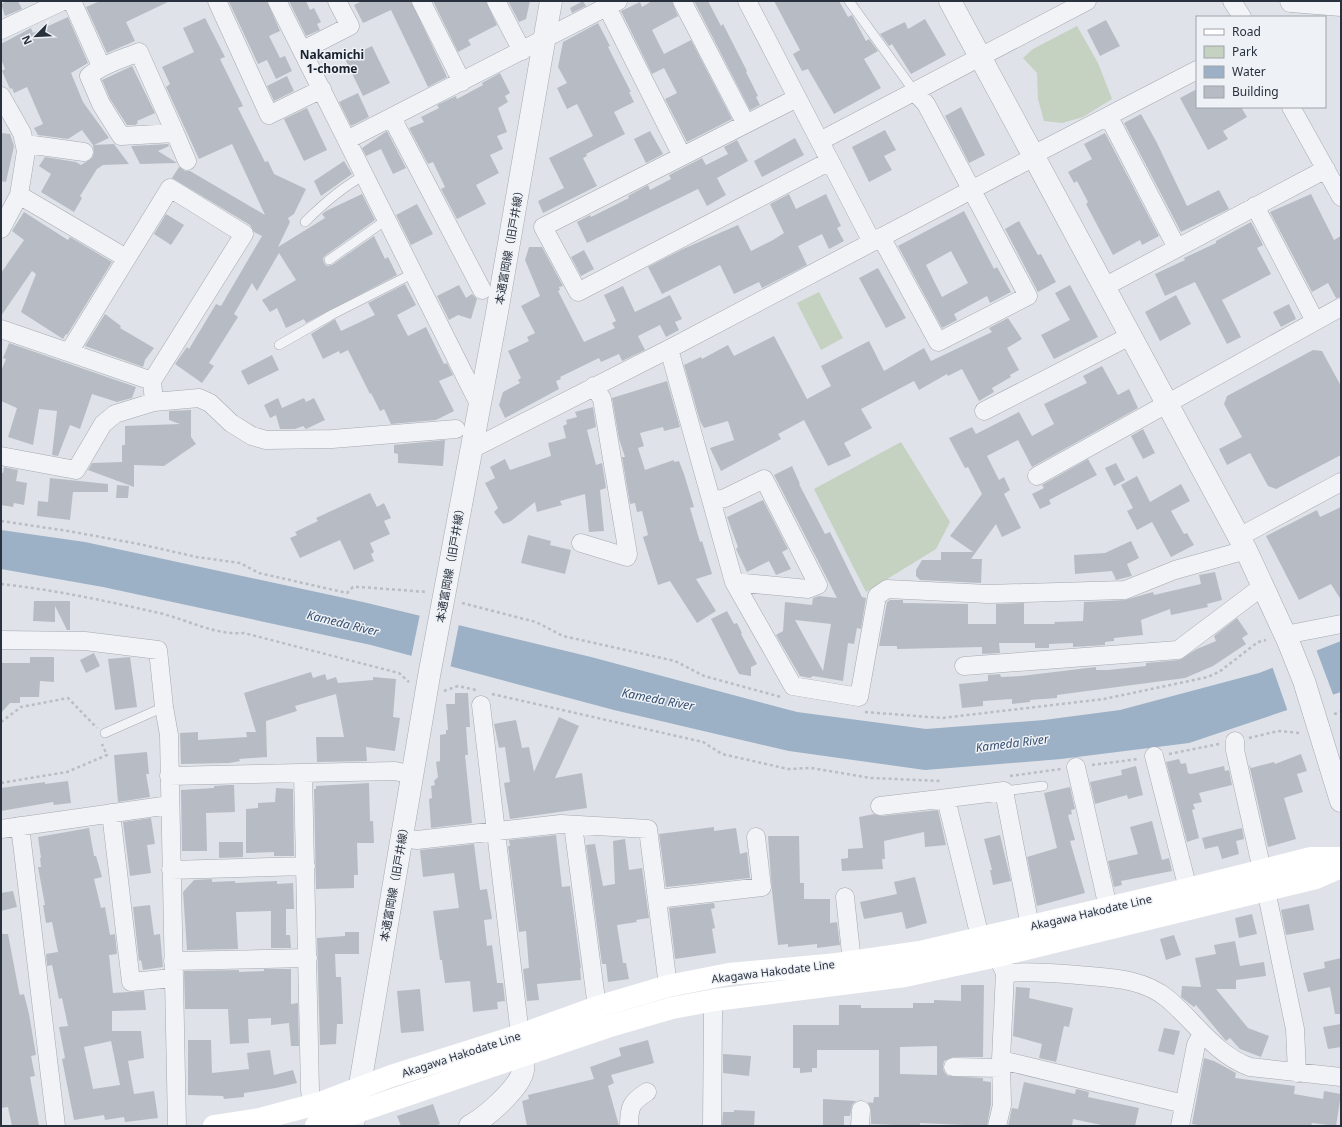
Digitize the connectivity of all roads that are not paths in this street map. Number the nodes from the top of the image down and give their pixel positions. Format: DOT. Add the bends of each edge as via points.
graph roads {
  1 [pos="63,1"];
  2 [pos="72,1"];
  3 [pos="217,1"];
  4 [pos="278,1"];
  5 [pos="338,1"];
  6 [pos="421,1"];
  7 [pos="496,1"];
  8 [pos="551,1"];
  9 [pos="682,1"];
  10 [pos="747,1"];
  11 [pos="849,1"];
  12 [pos="950,1"];
  13 [pos="1087,1"];
  14 [pos="1232,1"];
  15 [pos="1291,1"];
  16 [pos="612,4"];
  17 [pos="1341,5"];
  18 [pos="1241,16"];
  19 [pos="1,30"];
  20 [pos="545,39"];
  21 [pos="303,50"];
  22 [pos="522,51"];
  23 [pos="980,57"];
  24 [pos="101,66"];
  25 [pos="1196,71"];
  26 [pos="462,82"];
  27 [pos="322,89"];
  28 [pos="914,91"];
  29 [pos="1,96"];
  30 [pos="797,98"];
  31 [pos="1292,108"];
  32 [pos="392,118"];
  33 [pos="746,124"];
  34 [pos="1113,125"];
  35 [pos="175,134"];
  36 [pos="347,140"];
  37 [pos="820,141"];
  38 [pos="26,144"];
  39 [pos="84,152"];
  40 [pos="682,156"];
  41 [pos="1034,156"];
  42 [pos="187,161"];
  43 [pos="830,162"];
  44 [pos="1326,169"];
  45 [pos="365,175"];
  46 [pos="971,190"];
  47 [pos="19,195"];
  48 [pos="1341,197"];
  49 [pos="1255,206"];
  50 [pos="386,218"];
  51 [pos="305,222"];
  52 [pos="1,229"];
  53 [pos="876,239"];
  54 [pos="1176,248"];
  55 [pos="126,258"];
  56 [pos="329,260"];
  57 [pos="414,273"];
  58 [pos="1104,287"];
  59 [pos="482,290"];
  60 [pos="1341,307"];
  61 [pos="1315,321"];
  62 [pos="1,329"];
  63 [pos="1130,336"];
  64 [pos="279,345"];
  65 [pos="669,349"];
  66 [pos="69,352"];
  67 [pos="152,381"];
  68 [pos="594,386"];
  69 [pos="154,402"];
  70 [pos="1166,402"];
  71 [pos="479,404"];
  72 [pos="984,411"];
  73 [pos="456,429"];
  74 [pos="470,450"];
  75 [pos="1,456"];
  76 [pos="1037,476"];
  77 [pos="1341,482"];
  78 [pos="712,501"];
  79 [pos="582,543"];
  80 [pos="1242,544"];
  81 [pos="734,582"];
  82 [pos="1263,586"];
  83 [pos="1341,624"];
  84 [pos="1287,638"];
  85 [pos="1,640"];
  86 [pos="964,666"];
  87 [pos="483,696"];
  88 [pos="164,707"];
  89 [pos="102,736"];
  90 [pos="1235,741"];
  91 [pos="1154,756"];
  92 [pos="1336,764"];
  93 [pos="1076,767"];
  94 [pos="303,774"];
  95 [pos="413,775"];
  96 [pos="169,776"];
  97 [pos="1003,784"];
  98 [pos="1043,786"];
  99 [pos="948,798"];
  100 [pos="1341,801"];
  101 [pos="170,805"];
  102 [pos="880,806"];
  103 [pos="111,813"];
  104 [pos="573,825"];
  105 [pos="20,826"];
  106 [pos="1,829"];
  107 [pos="496,830"];
  108 [pos="756,837"];
  109 [pos="402,838"];
  110 [pos="1341,858"];
  111 [pos="306,866"];
  112 [pos="1341,867"];
  113 [pos="171,870"];
  114 [pos="1264,880"];
  115 [pos="1188,889"];
  116 [pos="845,897"];
  117 [pos="657,899"];
  118 [pos="1107,908"];
  119 [pos="1030,926"];
  120 [pos="980,936"];
  121 [pos="308,958"];
  122 [pos="852,962"];
  123 [pos="1001,964"];
  124 [pos="173,969"];
  125 [pos="668,986"];
  126 [pos="715,1000"];
  127 [pos="597,1007"];
  128 [pos="1202,1034"];
  129 [pos="520,1035"];
  130 [pos="523,1057"];
  131 [pos="1001,1064"];
  132 [pos="952,1067"];
  133 [pos="1297,1073"];
  134 [pos="1341,1077"];
  135 [pos="359,1088"];
  136 [pos="647,1092"];
  137 [pos="1184,1104"];
  138 [pos="314,1116"];
  139 [pos="354,1120"];
  140 [pos="56,1126"];
  141 [pos="177,1126"];
  142 [pos="214,1126"];
  143 [pos="470,1126"];
  144 [pos="630,1126"];
  145 [pos="712,1126"];
  146 [pos="997,1126"];
  147 [pos="1180,1126"];
  1 -- 19 [label="street"];
  2 -- 24 [label="street"];
  3 -- 27 [label="street" via="269,115"];
  4 -- 21 [label="street"];
  5 -- 21 [label="street" via="350,26"];
  6 -- 26 [label="street"];
  7 -- 22 [label="street"];
  8 -- 20 [label="street, 本通富岡線（旧戸井線）"];
  9 -- 33 [label="street"];
  10 -- 30 [label="street"];
  11 -- 28 [label="lane"];
  12 -- 23 [label="street"];
  13 -- 23 [label="street"];
  14 -- 18 [label="street"];
  15 -- 17 [label="street"];
  16 -- 20 [label="street"];
  16 -- 40 [label="street"];
  20 -- 22 [label="street"];
  20 -- 71 [label="street, 本通富岡線（旧戸井線）"];
  21 -- 27 [label="street"];
  22 -- 26 [label="street"];
  23 -- 28 [label="street"];
  23 -- 41 [label="street"];
  24 -- 35 [label="street" via="139,52"];
  24 -- 35 [label="street" via="89,76 101,104 121,136"];
  25 -- 41 [label="street"];
  26 -- 32 [label="street"];
  27 -- 36 [label="street"];
  28 -- 37 [label="street"];
  28 -- 46 [label="street" via="926,104"];
  29 -- 38 [label="street"];
  30 -- 33 [label="street"];
  30 -- 37 [label="street"];
  31 -- 44 [label="street"];
  32 -- 36 [label="street"];
  32 -- 59 [label="street"];
  33 -- 40 [label="street"];
  34 -- 54 [label="street"];
  35 -- 42 [label="street"];
  36 -- 45 [label="street"];
  37 -- 43 [label="street"];
  38 -- 39 [label="street"];
  38 -- 47 [label="street"];
  40 -- 43 [label="street" via="543,227 578,292"];
  41 -- 46 [label="street"];
  41 -- 58 [label="street"];
  43 -- 53 [label="street"];
  44 -- 48 [label="street"];
  44 -- 49 [label="street"];
  45 -- 50 [label="street"];
  45 -- 51 [label="lane" via="324,203"];
  46 -- 53 [label="street"];
  46 -- 53 [label="street" via="1028,296 938,342"];
  47 -- 52 [label="street"];
  47 -- 55 [label="street"];
  49 -- 54 [label="street"];
  49 -- 61 [label="street"];
  50 -- 56 [label="lane" via="380,225"];
  50 -- 57 [label="street"];
  53 -- 65 [label="street"];
  54 -- 58 [label="street"];
  55 -- 66 [label="street"];
  55 -- 67 [label="street" via="170,188 244,234"];
  57 -- 64 [label="lane"];
  57 -- 71 [label="street"];
  58 -- 63 [label="street"];
  60 -- 61 [label="street"];
  61 -- 70 [label="street"];
  62 -- 66 [label="street"];
  63 -- 70 [label="street"];
  63 -- 72 [label="street"];
  65 -- 68 [label="street"];
  65 -- 78 [label="street"];
  66 -- 67 [label="street"];
  67 -- 69 [label="street"];
  68 -- 74 [label="street"];
  68 -- 79 [label="street" via="602,400 628,554 627,556"];
  69 -- 73 [label="street" via="200,398 252,436 266,440 332,439"];
  69 -- 75 [label="street" via="115,414 103,424 76,470"];
  70 -- 76 [label="street"];
  70 -- 80 [label="street"];
  71 -- 74 [label="street, 本通富岡線（旧戸井線）"];
  74 -- 95 [label="street, 本通富岡線（旧戸井線）" via="420,680"];
  77 -- 80 [label="street"];
  78 -- 81 [label="street"];
  78 -- 81 [label="street" via="725,498 764,479 818,585 808,589"];
  80 -- 81 [label="street" via="1125,590 988,594 887,589 877,596 859,697 793,686"];
  80 -- 82 [label="street"];
  82 -- 84 [label="street"];
  82 -- 86 [label="street" via="1178,650"];
  83 -- 84 [label="street"];
  84 -- 92 [label="street" via="1325,715"];
  85 -- 88 [label="street" via="85,640 158,650"];
  87 -- 107 [label="street"];
  88 -- 89 [label="lane"];
  88 -- 96 [label="street" via="169,735"];
  90 -- 114 [label="street"];
  91 -- 115 [label="street"];
  92 -- 100 [label="street"];
  93 -- 118 [label="street"];
  94 -- 95 [label="street" via="395,771"];
  94 -- 96 [label="street"];
  94 -- 111 [label="street"];
  95 -- 109 [label="street, 本通富岡線（旧戸井線）"];
  96 -- 101 [label="street"];
  97 -- 98 [label="lane"];
  97 -- 99 [label="street"];
  97 -- 119 [label="street"];
  99 -- 102 [label="street"];
  99 -- 120 [label="street" via="948,807"];
  101 -- 103 [label="street"];
  101 -- 113 [label="street"];
  103 -- 105 [label="street"];
  103 -- 124 [label="street" via="131,982"];
  104 -- 107 [label="street"];
  104 -- 117 [label="street" via="648,829"];
  104 -- 127 [label="street"];
  105 -- 106 [label="street"];
  105 -- 140 [label="street"];
  107 -- 109 [label="street" via="417,840"];
  107 -- 129 [label="street"];
  108 -- 117 [label="street" via="762,887"];
  109 -- 135 [label="street, 本通富岡線（旧戸井線）"];
  110 -- 114 [label="main road, Akagawa Hakodate Line" via="1311,858"];
  111 -- 113 [label="street"];
  111 -- 121 [label="street"];
  112 -- 114 [label="main road, Akagawa Hakodate Line" via="1316,878"];
  113 -- 124 [label="street"];
  114 -- 115 [label="main road, Akagawa Hakodate Line"];
  114 -- 123 [label="main road, Akagawa Hakodate Line"];
  114 -- 133 [label="street" via="1295,1030"];
  115 -- 118 [label="main road, Akagawa Hakodate Line"];
  116 -- 122 [label="street"];
  117 -- 125 [label="street"];
  118 -- 119 [label="main road, Akagawa Hakodate Line"];
  119 -- 120 [label="main road, Akagawa Hakodate Line"];
  120 -- 122 [label="main road, Akagawa Hakodate Line" via="920,952"];
  121 -- 124 [label="street"];
  121 -- 138 [label="street" via="310,1090"];
  122 -- 125 [label="main road, Akagawa Hakodate Line" via="729,974"];
  123 -- 126 [label="main road, Akagawa Hakodate Line"];
  123 -- 128 [label="street" via="1032,971 1139,983 1168,1000"];
  123 -- 131 [label="street"];
  124 -- 141 [label="street"];
  125 -- 127 [label="main road, Akagawa Hakodate Line"];
  126 -- 130 [label="main road, Akagawa Hakodate Line" via="672,1008 607,1027"];
  126 -- 145 [label="street" via="712,1013"];
  127 -- 129 [label="main road, Akagawa Hakodate Line"];
  128 -- 133 [label="street" via="1241,1064"];
  128 -- 137 [label="street" via="1196,1045"];
  129 -- 130 [label="street"];
  129 -- 135 [label="main road, Akagawa Hakodate Line"];
  130 -- 139 [label="main road, Akagawa Hakodate Line" via="389,1101"];
  130 -- 143 [label="street" via="523,1071 515,1086 495,1108"];
  131 -- 132 [label="street"];
  131 -- 137 [label="street"];
  131 -- 146 [label="street" via="1002,1105"];
  133 -- 134 [label="street"];
  135 -- 138 [label="main road, Akagawa Hakodate Line"];
  135 -- 139 [label="street, 本通富岡線（旧戸井線）"];
  136 -- 144 [label="street" via="634,1100 629,1113"];
  137 -- 147 [label="street"];
  138 -- 139 [label="main road, Akagawa Hakodate Line"];
  138 -- 142 [label="main road, Akagawa Hakodate Line" via="260,1118"];
}
